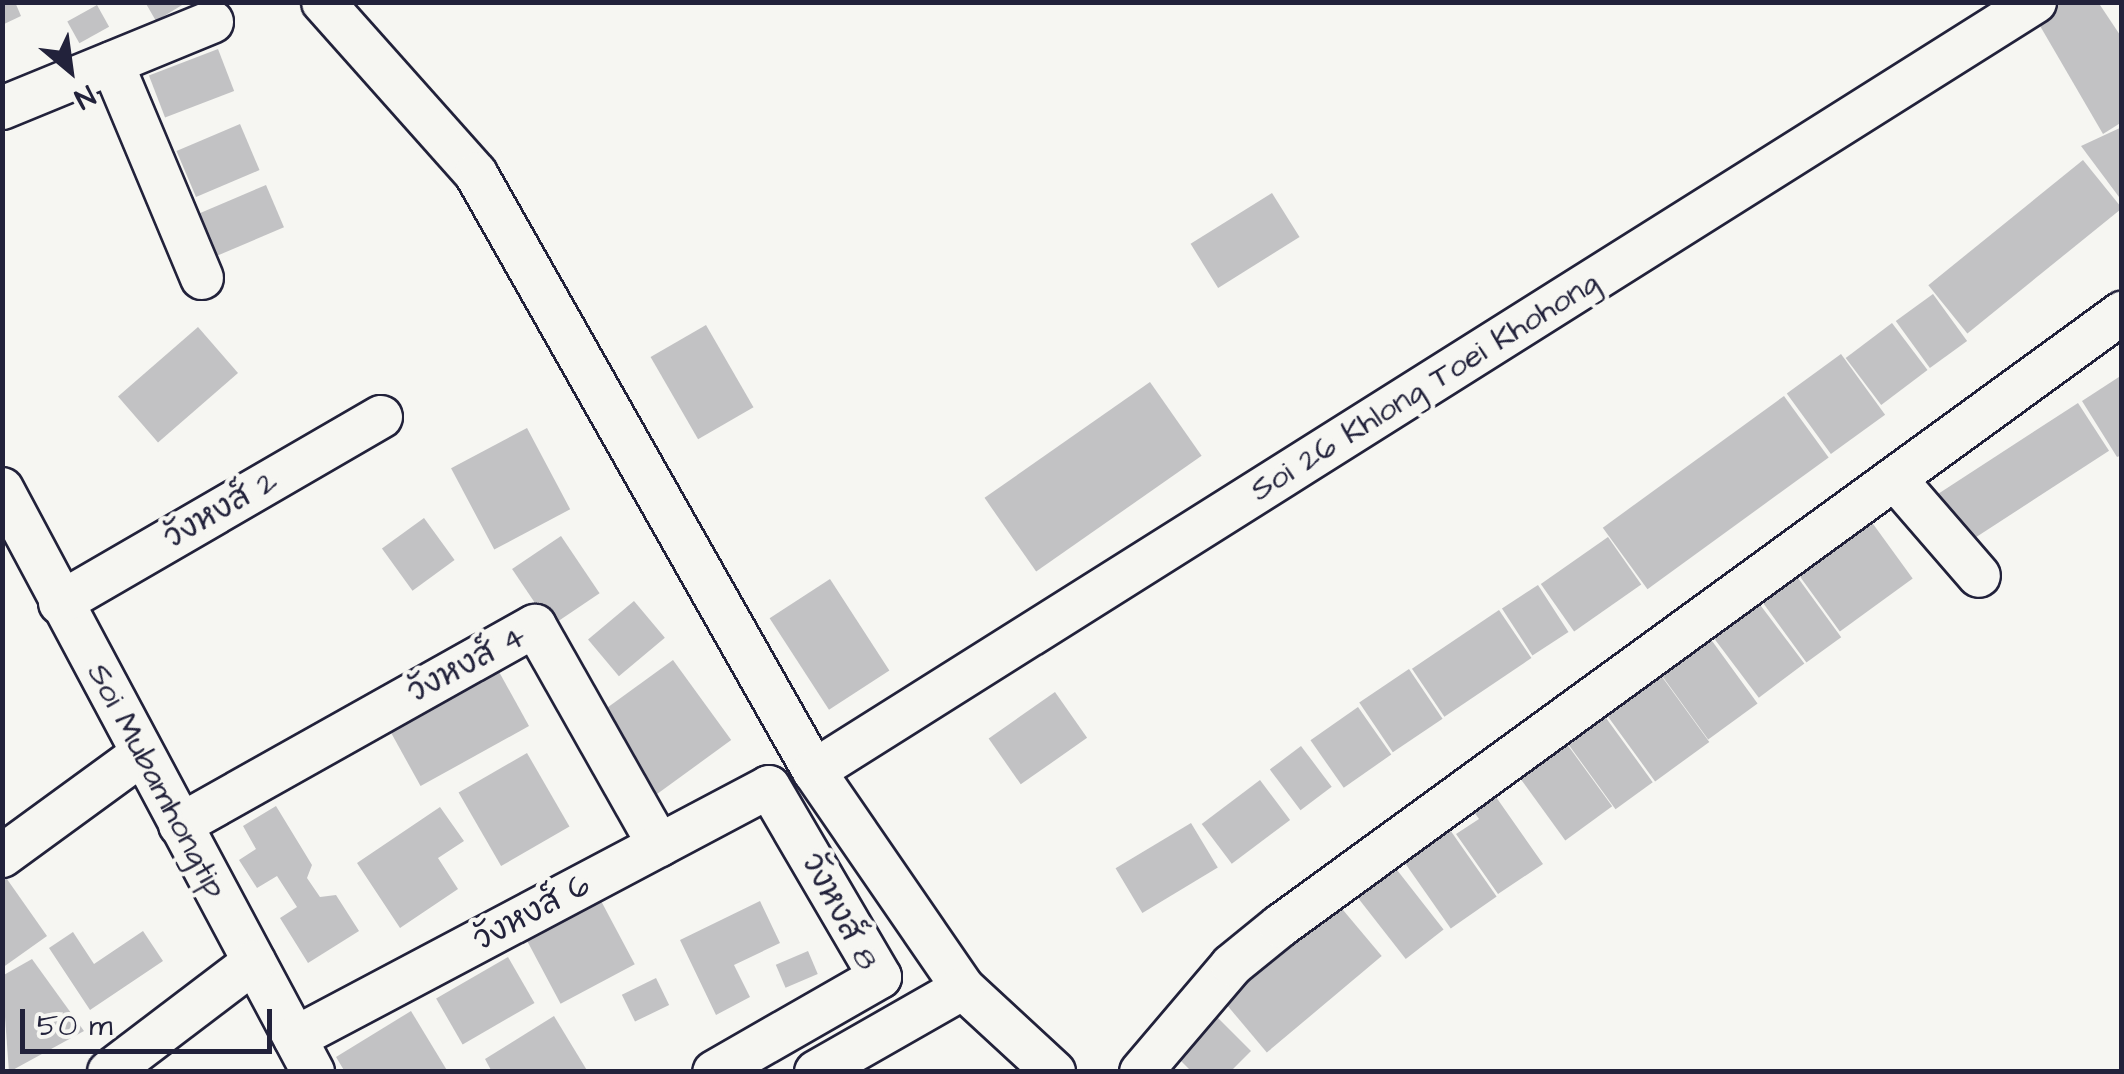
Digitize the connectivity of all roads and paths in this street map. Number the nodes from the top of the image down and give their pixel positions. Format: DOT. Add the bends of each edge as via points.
graph roads {
  1 [pos="323,2"];
  2 [pos="2036,2"];
  3 [pos="212,22"];
  4 [pos="112,63"];
  5 [pos="2,108"];
  6 [pos="202,278"];
  7 [pos="2122,313"];
  8 [pos="381,417"];
  9 [pos="1895,479"];
  10 [pos="6,510"];
  11 [pos="1978,576"];
  12 [pos="60,603"];
  13 [pos="142,754"];
  14 [pos="814,771"];
  15 [pos="770,787"];
  16 [pos="180,825"];
  17 [pos="660,845"];
  18 [pos="2,856"];
  19 [pos="254,962"];
  20 [pos="963,988"];
  21 [pos="304,1055"];
  22 [pos="835,1067"];
  23 [pos="109,1072"];
  24 [pos="714,1072"];
  25 [pos="1054,1072"];
  26 [pos="1141,1072"];
  1 -- 14 [label="street" via="476,174"];
  2 -- 14 [label="street, Soi 26 Khlong Toei Khohong"];
  3 -- 4 [label="street"];
  4 -- 5 [label="street"];
  4 -- 6 [label="street"];
  7 -- 9 [label="street"];
  8 -- 12 [label="street, วังหงส์ 2"];
  9 -- 11 [label="street"];
  9 -- 26 [label="street" via="1741,583 1280,926 1232,966"];
  10 -- 12 [label="street, Soi Mubamhongtip"];
  12 -- 13 [label="street, Soi Mubamhongtip"];
  13 -- 16 [label="street, Soi Mubamhongtip"];
  13 -- 18 [label="street"];
  14 -- 20 [label="street"];
  15 -- 17 [label="street, วังหงส์ 6"];
  15 -- 24 [label="street, วังหงส์ 8" via="880,977"];
  16 -- 17 [label="street, วังหงส์ 4" via="535,626"];
  16 -- 19 [label="street, Soi Mubamhongtip"];
  17 -- 21 [label="street, วังหงส์ 6"];
  19 -- 21 [label="street, Soi Mubamhongtip"];
  19 -- 23 [label="street"];
  20 -- 22 [label="street"];
  20 -- 25 [label="street"];
}
